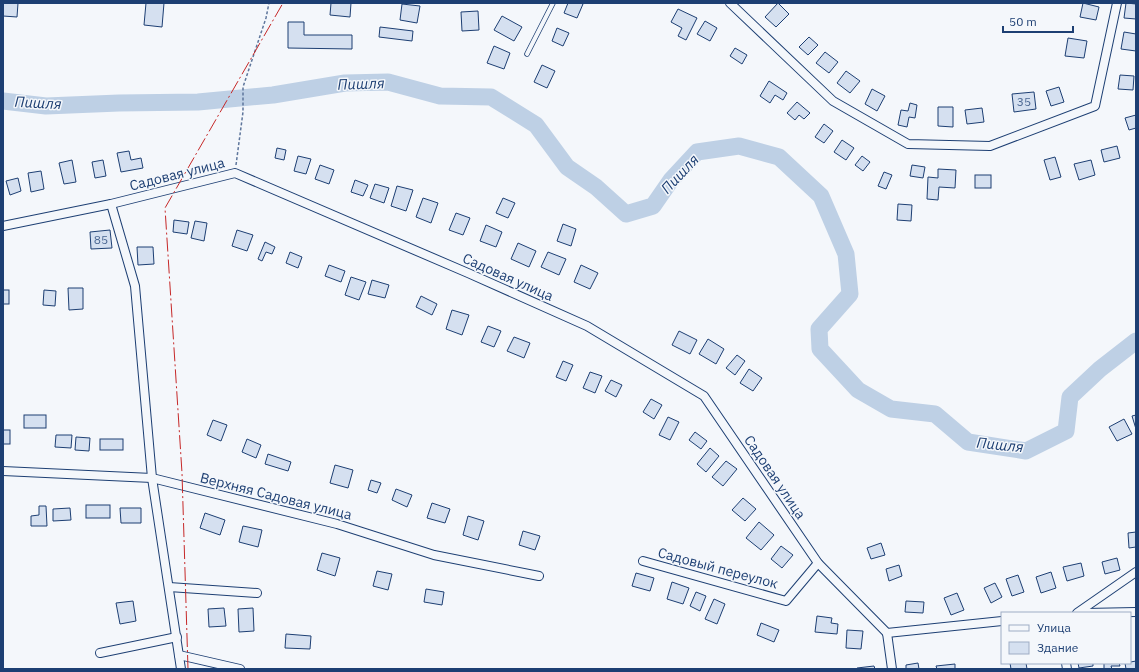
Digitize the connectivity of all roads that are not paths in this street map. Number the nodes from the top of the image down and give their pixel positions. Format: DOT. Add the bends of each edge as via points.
graph roads {
  1 [pos="553,3"];
  2 [pos="730,3"];
  3 [pos="1117,3"];
  4 [pos="527,54"];
  5 [pos="111,204"];
  6 [pos="3,226"];
  7 [pos="3,471"];
  8 [pos="152,478"];
  9 [pos="642,561"];
  10 [pos="818,563"];
  11 [pos="1136,572"];
  12 [pos="539,576"];
  13 [pos="169,587"];
  14 [pos="257,593"];
  15 [pos="1078,612"];
  16 [pos="1001,621"];
  17 [pos="887,633"];
  18 [pos="177,637"];
  19 [pos="100,653"];
  20 [pos="179,655"];
  21 [pos="181,669"];
  22 [pos="240,669"];
  23 [pos="892,669"];
  1 -- 4 [label="lane"];
  2 -- 3 [label="street" via="833,101 908,144 990,146 1094,106"];
  5 -- 6 [label="street, Садовая улица"];
  5 -- 8 [label="street" via="135,286"];
  5 -- 10 [label="street, Садовая улица" via="235,173 587,326 704,396"];
  7 -- 8 [label="street, Верхняя Садовая улица"];
  8 -- 12 [label="street, Верхняя Садовая улица" via="337,524 434,555"];
  8 -- 13 [label="street"];
  9 -- 10 [label="street, Садовый переулок" via="786,601"];
  10 -- 17 [label="street, Садовая улица"];
  11 -- 15 [label="street"];
  13 -- 14 [label="street"];
  13 -- 18 [label="street"];
  16 -- 17 [label="street"];
  17 -- 23 [label="street"];
  18 -- 19 [label="street"];
  18 -- 20 [label="street"];
  20 -- 21 [label="street"];
  20 -- 22 [label="street"];
}
